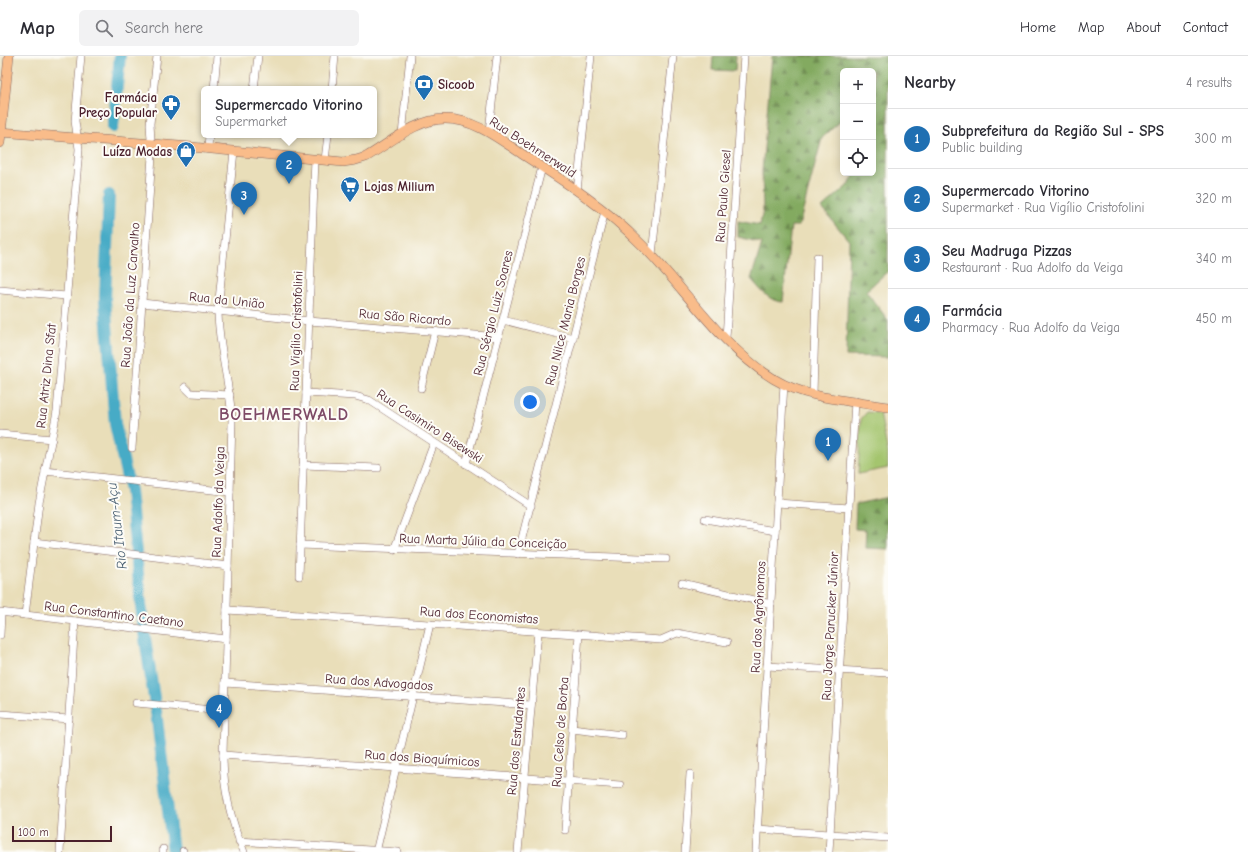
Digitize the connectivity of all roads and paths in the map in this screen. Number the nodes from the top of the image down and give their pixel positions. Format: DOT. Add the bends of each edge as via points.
graph roads {
  1 [pos="9,56"];
  2 [pos="81,56"];
  3 [pos="157,56"];
  4 [pos="217,56"];
  5 [pos="258,56"];
  6 [pos="336,56"];
  7 [pos="410,56"];
  8 [pos="497,56"];
  9 [pos="591,56"];
  10 [pos="673,56"];
  11 [pos="744,56"];
  12 [pos="214,86"];
  13 [pos="254,86"];
  14 [pos="332,86"];
  15 [pos="1,132"];
  16 [pos="489,132"];
  17 [pos="402,135"];
  18 [pos="77,138"];
  19 [pos="209,138"];
  20 [pos="328,138"];
  21 [pos="0,143"];
  22 [pos="151,144"];
  23 [pos="208,148"];
  24 [pos="234,151"];
  25 [pos="315,159"];
  26 [pos="325,160"];
  27 [pos="542,167"];
  28 [pos="577,190"];
  29 [pos="605,211"];
  30 [pos="652,255"];
  31 [pos="817,257"];
  32 [pos="0,290"];
  33 [pos="66,296"];
  34 [pos="142,303"];
  35 [pos="218,310"];
  36 [pos="503,320"];
  37 [pos="309,321"];
  38 [pos="435,331"];
  39 [pos="499,337"];
  40 [pos="573,338"];
  41 [pos="726,338"];
  42 [pos="784,384"];
  43 [pos="184,387"];
  44 [pos="421,388"];
  45 [pos="306,393"];
  46 [pos="812,394"];
  47 [pos="230,395"];
  48 [pos="855,401"];
  49 [pos="888,406"];
  50 [pos="0,434"];
  51 [pos="52,439"];
  52 [pos="434,443"];
  53 [pos="132,448"];
  54 [pos="466,464"];
  55 [pos="303,465"];
  56 [pos="378,468"];
  57 [pos="45,471"];
  58 [pos="230,492"];
  59 [pos="777,503"];
  60 [pos="531,506"];
  61 [pos="849,508"];
  62 [pos="705,519"];
  63 [pos="775,531"];
  64 [pos="34,542"];
  65 [pos="300,545"];
  66 [pos="394,550"];
  67 [pos="518,554"];
  68 [pos="666,559"];
  69 [pos="228,566"];
  70 [pos="299,576"];
  71 [pos="682,582"];
  72 [pos="771,604"];
  73 [pos="227,610"];
  74 [pos="1,612"];
  75 [pos="25,615"];
  76 [pos="75,621"];
  77 [pos="430,624"];
  78 [pos="538,632"];
  79 [pos="579,634"];
  80 [pos="0,635"];
  81 [pos="226,639"];
  82 [pos="727,642"];
  83 [pos="767,666"];
  84 [pos="839,670"];
  85 [pos="888,673"];
  86 [pos="225,683"];
  87 [pos="413,696"];
  88 [pos="136,703"];
  89 [pos="531,705"];
  90 [pos="224,711"];
  91 [pos="0,714"];
  92 [pos="68,719"];
  93 [pos="572,729"];
  94 [pos="622,735"];
  95 [pos="223,755"];
  96 [pos="396,768"];
  97 [pos="690,774"];
  98 [pos="525,778"];
  99 [pos="568,781"];
  100 [pos="620,785"];
  101 [pos="757,829"];
  102 [pos="565,830"];
  103 [pos="830,834"];
  104 [pos="888,838"];
  105 [pos="240,841"];
  106 [pos="376,851"];
  107 [pos="60,852"];
  108 [pos="244,852"];
  109 [pos="398,852"];
  110 [pos="518,852"];
  111 [pos="685,852"];
  112 [pos="756,852"];
  113 [pos="829,852"];
  1 -- 15 [label="main road"];
  2 -- 18 [label="street, Rua Atriz Dina Sfat" via="75,121"];
  3 -- 22 [label="street, Rua João da Luz Carvalho" via="150,124"];
  4 -- 12 [label="street"];
  5 -- 13 [label="street"];
  6 -- 14 [label="street"];
  7 -- 17 [label="street"];
  8 -- 16 [label="street"];
  9 -- 28 [label="street"];
  10 -- 30 [label="street"];
  11 -- 41 [label="street, Rua Paulo Giesel"];
  15 -- 18 [label="main road, Rua Boehmerwald"];
  15 -- 21 [label="main road"];
  16 -- 17 [label="main road, Rua Boehmerwald" via="466,122 444,119 419,125"];
  16 -- 27 [label="main road, Rua Boehmerwald"];
  17 -- 26 [label="main road, Rua Boehmerwald" via="366,157 343,162"];
  18 -- 22 [label="main road, Rua Boehmerwald"];
  18 -- 33 [label="street, Rua Atriz Dina Sfat" via="79,149"];
  19 -- 23 [label="street"];
  20 -- 26 [label="street"];
  22 -- 23 [label="main road, Rua Boehmerwald"];
  22 -- 34 [label="street, Rua João da Luz Carvalho"];
  23 -- 24 [label="main road, Rua Boehmerwald"];
  24 -- 25 [label="main road, Rua Boehmerwald"];
  24 -- 35 [label="street, Rua Adolfo da Veiga"];
  25 -- 26 [label="main road, Rua Boehmerwald"];
  25 -- 37 [label="street, Rua Vigílio Cristofolini"];
  27 -- 28 [label="main road, Rua Boehmerwald"];
  27 -- 36 [label="street, Rua Sérgio Luiz Soares"];
  28 -- 29 [label="main road, Rua Boehmerwald"];
  29 -- 30 [label="main road, Rua Boehmerwald"];
  29 -- 40 [label="street, Rua Nilce Maria Borges"];
  30 -- 41 [label="main road, Rua Boehmerwald"];
  31 -- 46 [label="street"];
  32 -- 33 [label="street"];
  33 -- 51 [label="street, Rua Atriz Dina Sfat"];
  34 -- 35 [label="street, Rua da União"];
  34 -- 53 [label="street, Rua João da Luz Carvalho"];
  35 -- 37 [label="street, Rua da União"];
  35 -- 47 [label="street, Rua Adolfo da Veiga" via="219,332"];
  36 -- 39 [label="street, Rua Sérgio Luiz Soares"];
  36 -- 40 [label="street"];
  37 -- 38 [label="street, Rua São Ricardo"];
  37 -- 45 [label="street, Rua Vigílio Cristofolini"];
  38 -- 39 [label="street, Rua São Ricardo"];
  38 -- 44 [label="street"];
  39 -- 54 [label="street, Rua Sérgio Luiz Soares"];
  40 -- 60 [label="street, Rua Nilce Maria Borges"];
  41 -- 42 [label="main road, Rua Boehmerwald" via="751,362"];
  42 -- 46 [label="main road, Rua Boehmerwald"];
  42 -- 59 [label="street, Rua dos Agrônomos"];
  43 -- 47 [label="street" via="191,393"];
  45 -- 52 [label="street, Rua Casimiro Bisewski" via="364,398"];
  45 -- 55 [label="street, Rua Vigílio Cristofolini"];
  46 -- 48 [label="main road, Rua Boehmerwald"];
  47 -- 58 [label="street, Rua Adolfo da Veiga"];
  48 -- 49 [label="main road, Rua Boehmerwald"];
  48 -- 61 [label="street, Rua Jorge Parucker Júnior"];
  50 -- 51 [label="street"];
  51 -- 57 [label="street, Rua Atriz Dina Sfat"];
  52 -- 54 [label="street, Rua Casimiro Bisewski"];
  52 -- 66 [label="street"];
  54 -- 60 [label="street, Rua Casimiro Bisewski"];
  55 -- 56 [label="street"];
  55 -- 65 [label="street, Rua Vigílio Cristofolini"];
  57 -- 58 [label="street"];
  57 -- 64 [label="street, Rua Atriz Dina Sfat"];
  58 -- 69 [label="street, Rua Adolfo da Veiga"];
  59 -- 61 [label="street"];
  59 -- 63 [label="street, Rua dos Agrônomos"];
  60 -- 67 [label="street, Rua Nilce Maria Borges"];
  61 -- 84 [label="street, Rua Jorge Parucker Júnior"];
  62 -- 63 [label="street"];
  63 -- 72 [label="street, Rua dos Agrônomos"];
  64 -- 69 [label="street"];
  64 -- 75 [label="street, Rua Atriz Dina Sfat"];
  65 -- 66 [label="street, Rua Marta Júlia da Conceição"];
  65 -- 70 [label="street, Rua Vigílio Cristofolini"];
  66 -- 67 [label="street, Rua Marta Júlia da Conceição"];
  67 -- 68 [label="street, Rua Marta Júlia da Conceição"];
  69 -- 73 [label="street, Rua Adolfo da Veiga"];
  71 -- 72 [label="street"];
  72 -- 83 [label="street, Rua dos Agrônomos"];
  73 -- 77 [label="street, Rua dos Economistas"];
  73 -- 81 [label="street, Rua Adolfo da Veiga"];
  74 -- 75 [label="street, Rua Constantino Caetano"];
  74 -- 80 [label="street"];
  75 -- 76 [label="street, Rua Constantino Caetano"];
  76 -- 81 [label="street, Rua Constantino Caetano"];
  76 -- 92 [label="street"];
  77 -- 78 [label="street, Rua dos Economistas"];
  77 -- 87 [label="street"];
  78 -- 79 [label="street, Rua dos Economistas"];
  78 -- 89 [label="street, Rua dos Estudantes"];
  79 -- 82 [label="street, Rua dos Economistas" via="661,640 677,633"];
  79 -- 93 [label="street, Rua Celso de Borba"];
  81 -- 86 [label="street, Rua Adolfo da Veiga"];
  83 -- 84 [label="street"];
  83 -- 101 [label="street, Rua dos Agrônomos"];
  84 -- 85 [label="street"];
  84 -- 103 [label="street, Rua Jorge Parucker Júnior"];
  86 -- 87 [label="street, Rua dos Advogados"];
  86 -- 90 [label="street, Rua Adolfo da Veiga"];
  87 -- 89 [label="street, Rua dos Advogados"];
  87 -- 96 [label="street"];
  88 -- 90 [label="street"];
  89 -- 98 [label="street, Rua dos Estudantes"];
  90 -- 95 [label="street, Rua Adolfo da Veiga"];
  91 -- 92 [label="street"];
  92 -- 107 [label="street"];
  93 -- 94 [label="street"];
  93 -- 99 [label="street, Rua Celso de Borba"];
  95 -- 96 [label="street, Rua dos Bioquímicos"];
  95 -- 105 [label="street, Rua Adolfo da Veiga" via="226,796"];
  96 -- 98 [label="street, Rua dos Bioquímicos"];
  96 -- 106 [label="street"];
  97 -- 111 [label="street"];
  98 -- 99 [label="street, Rua dos Bioquímicos"];
  98 -- 110 [label="street, Rua dos Estudantes"];
  99 -- 100 [label="street, Rua dos Bioquímicos"];
  99 -- 102 [label="street, Rua Celso de Borba"];
  101 -- 103 [label="street"];
  101 -- 112 [label="street, Rua dos Agrônomos"];
  103 -- 104 [label="street"];
  103 -- 113 [label="street, Rua Jorge Parucker Júnior"];
  105 -- 106 [label="street"];
  105 -- 108 [label="street, Rua Adolfo da Veiga"];
  106 -- 109 [label="street"];
}
